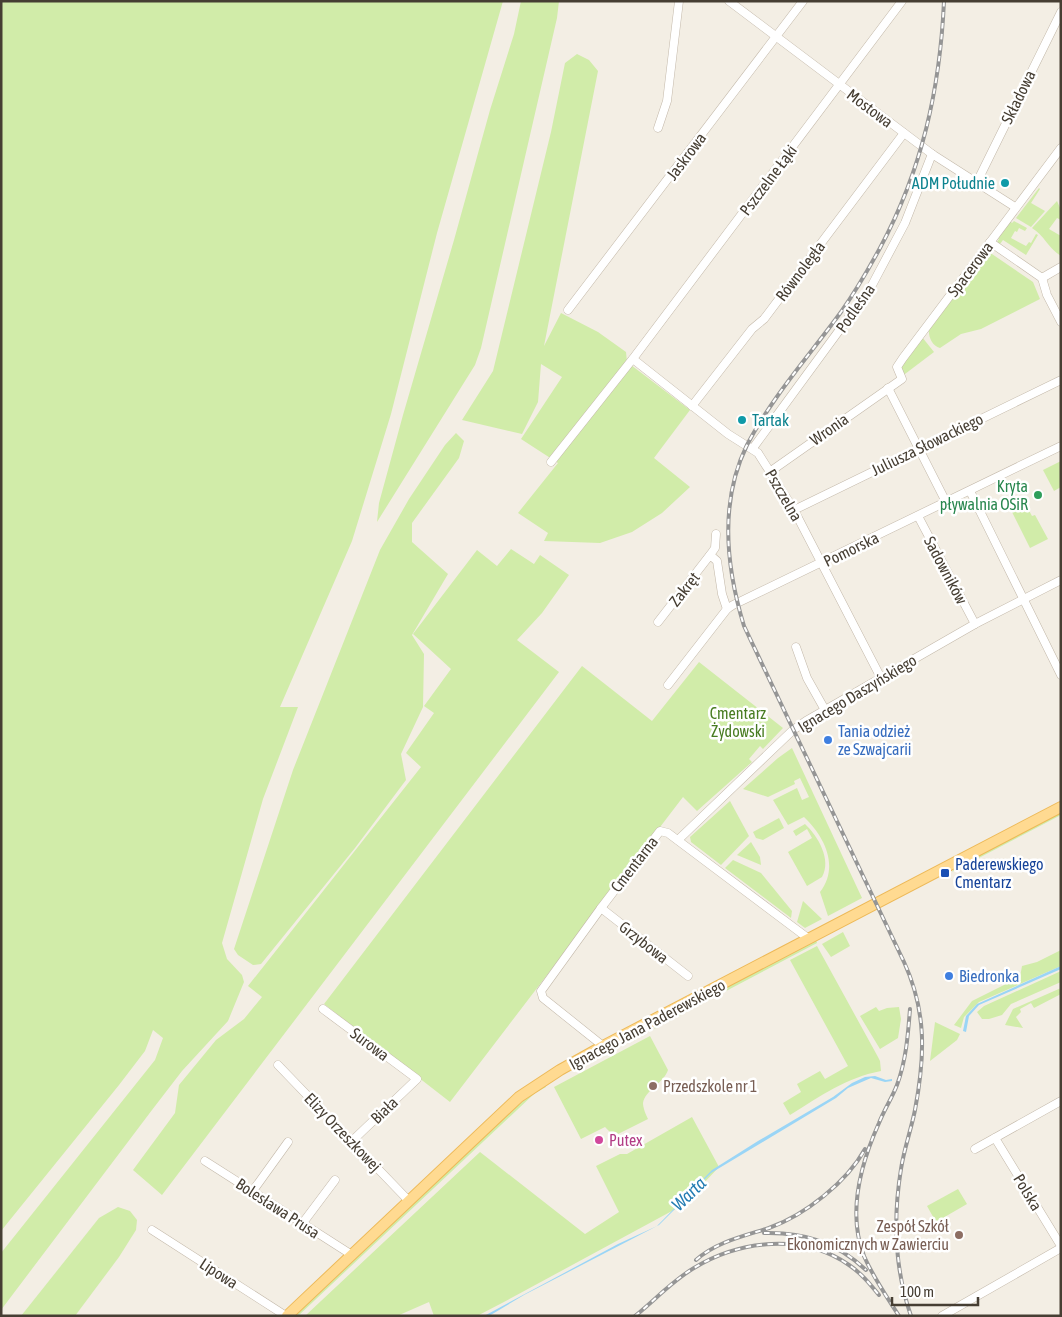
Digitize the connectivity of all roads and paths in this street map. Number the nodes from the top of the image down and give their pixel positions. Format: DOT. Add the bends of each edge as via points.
graph roads {
  1 [pos="679,1"];
  2 [pos="729,1"];
  3 [pos="803,1"];
  4 [pos="902,1"];
  5 [pos="1061,12"];
  6 [pos="776,36"];
  7 [pos="839,84"];
  8 [pos="658,128"];
  9 [pos="904,133"];
  10 [pos="1061,148"];
  11 [pos="932,154"];
  12 [pos="977,182"];
  13 [pos="1016,208"];
  14 [pos="990,242"];
  15 [pos="1061,266"];
  16 [pos="1042,278"];
  17 [pos="568,310"];
  18 [pos="1061,322"];
  19 [pos="633,358"];
  20 [pos="1061,380"];
  21 [pos="888,388"];
  22 [pos="692,406"];
  23 [pos="1061,446"];
  24 [pos="753,448"];
  25 [pos="919,449"];
  26 [pos="551,462"];
  27 [pos="770,471"];
  28 [pos="970,490"];
  29 [pos="946,502"];
  30 [pos="794,510"];
  31 [pos="918,516"];
  32 [pos="716,534"];
  33 [pos="710,555"];
  34 [pos="821,563"];
  35 [pos="1061,580"];
  36 [pos="1024,598"];
  37 [pos="728,609"];
  38 [pos="658,622"];
  39 [pos="975,624"];
  40 [pos="796,647"];
  41 [pos="1061,675"];
  42 [pos="881,678"];
  43 [pos="668,685"];
  44 [pos="825,710"];
  45 [pos="1061,807"];
  46 [pos="678,840"];
  47 [pos="600,908"];
  48 [pos="809,939"];
  49 [pos="688,976"];
  50 [pos="323,1009"];
  51 [pos="603,1046"];
  52 [pos="278,1064"];
  53 [pos="417,1079"];
  54 [pos="1061,1101"];
  55 [pos="995,1138"];
  56 [pos="352,1141"];
  57 [pos="288,1142"];
  58 [pos="975,1149"];
  59 [pos="205,1161"];
  60 [pos="335,1180"];
  61 [pos="252,1192"];
  62 [pos="408,1200"];
  63 [pos="302,1224"];
  64 [pos="152,1230"];
  65 [pos="1061,1247"];
  66 [pos="352,1254"];
  67 [pos="286,1316"];
  68 [pos="942,1316"];
  1 -- 8 [label="street" via="667,101"];
  2 -- 6 [label="street, Mostowa"];
  3 -- 6 [label="street, Jaskrowa"];
  4 -- 7 [label="street, Pszczelne Łąki"];
  5 -- 12 [label="street, Składowa"];
  6 -- 7 [label="street, Mostowa"];
  6 -- 17 [label="street, Jaskrowa"];
  7 -- 9 [label="street, Mostowa"];
  7 -- 19 [label="street, Pszczelne Łąki"];
  9 -- 11 [label="street, Mostowa"];
  9 -- 22 [label="street, Równoległa" via="764,319 752,329"];
  10 -- 13 [label="street, Spacerowa"];
  11 -- 12 [label="street, Mostowa"];
  11 -- 24 [label="street, Podleśna" via="905,223 871,287"];
  12 -- 13 [label="street, Mostowa"];
  13 -- 14 [label="street, Spacerowa"];
  14 -- 16 [label="street"];
  14 -- 21 [label="street, Spacerowa" via="899,363 902,378"];
  15 -- 16 [label="street"];
  16 -- 18 [label="street"];
  19 -- 22 [label="street, Pszczelna"];
  19 -- 26 [label="street, Pszczelne Łąki"];
  20 -- 25 [label="street, Juliusza Słowackiego"];
  21 -- 25 [label="street"];
  21 -- 27 [label="street, Wronia"];
  22 -- 24 [label="street, Pszczelna" via="734,439"];
  23 -- 28 [label="street, Pomorska"];
  24 -- 27 [label="street, Pszczelna"];
  25 -- 29 [label="street"];
  25 -- 30 [label="street, Juliusza Słowackiego"];
  27 -- 30 [label="street, Pszczelna"];
  28 -- 29 [label="street, Pomorska"];
  28 -- 36 [label="street"];
  29 -- 31 [label="street, Pomorska"];
  30 -- 34 [label="street, Pszczelna"];
  31 -- 34 [label="street, Pomorska"];
  31 -- 39 [label="street, Sadowników"];
  32 -- 33 [label="street, Zakręt" via="715,548"];
  33 -- 37 [label="street, Zakręt" via="717,561"];
  33 -- 38 [label="street, Zakręt"];
  34 -- 37 [label="street, Pomorska"];
  34 -- 42 [label="street, Pszczelna"];
  35 -- 36 [label="street, Ignacego Daszyńskiego"];
  36 -- 39 [label="street, Ignacego Daszyńskiego"];
  36 -- 41 [label="street"];
  37 -- 43 [label="street, Pomorska"];
  39 -- 42 [label="street, Ignacego Daszyńskiego"];
  40 -- 44 [label="street" via="807,678"];
  42 -- 44 [label="street, Ignacego Daszyńskiego"];
  44 -- 46 [label="street, Ignacego Daszyńskiego" via="793,730"];
  45 -- 48 [label="main road, Ignacego Jana Paderewskiego"];
  46 -- 47 [label="street, Cmentarna" via="664,831 657,834"];
  46 -- 48 [label="street, Cmentarna"];
  47 -- 49 [label="street, Grzybowa"];
  47 -- 51 [label="street, Cmentarna" via="540,994"];
  48 -- 51 [label="main road, Ignacego Jana Paderewskiego"];
  50 -- 53 [label="street, Surowa"];
  51 -- 62 [label="main road, Ignacego Jana Paderewskiego" via="519,1097"];
  52 -- 56 [label="street, Elizy Orzeszkowej"];
  53 -- 56 [label="street, Biała"];
  54 -- 55 [label="street"];
  55 -- 58 [label="street"];
  55 -- 65 [label="street, Polska"];
  56 -- 62 [label="street, Elizy Orzeszkowej"];
  57 -- 61 [label="street"];
  59 -- 61 [label="street, Bolesława Prusa"];
  60 -- 63 [label="street"];
  61 -- 63 [label="street, Bolesława Prusa"];
  62 -- 66 [label="main road, Ignacego Jana Paderewskiego"];
  63 -- 66 [label="street, Bolesława Prusa"];
  64 -- 67 [label="street, Lipowa"];
  65 -- 68 [label="street"];
  66 -- 67 [label="main road, Ignacego Jana Paderewskiego"];
}
